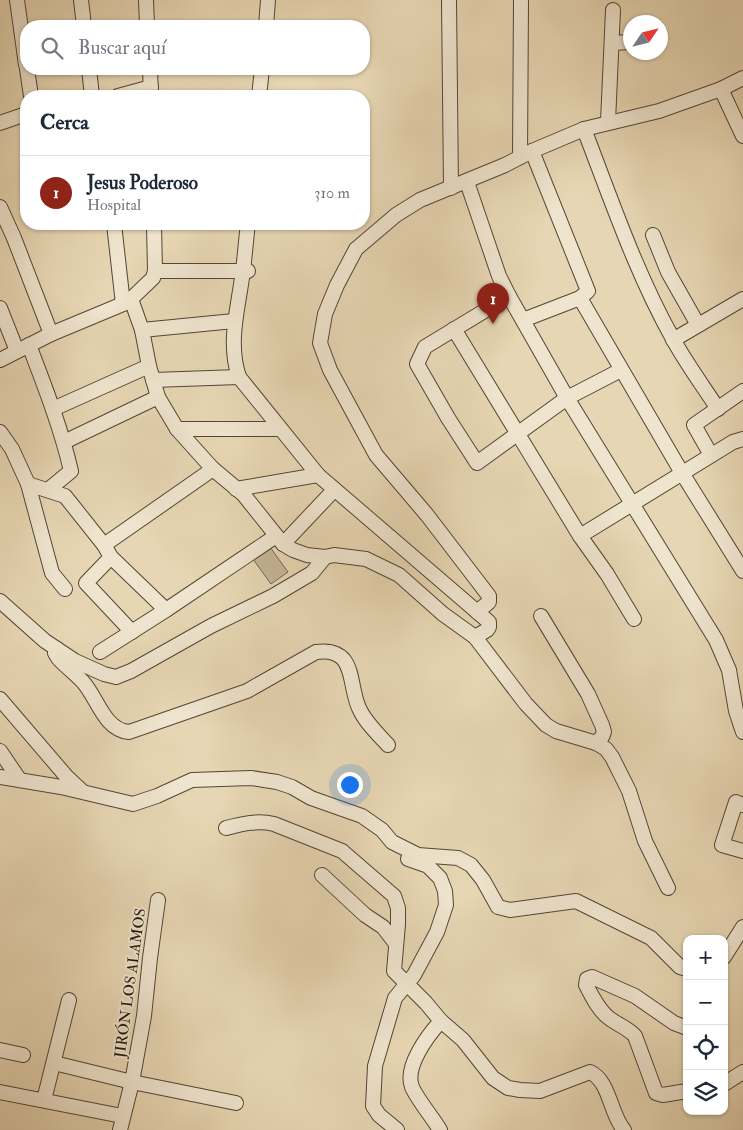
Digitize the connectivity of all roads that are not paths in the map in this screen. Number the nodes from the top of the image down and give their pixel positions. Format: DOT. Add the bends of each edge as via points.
graph roads {
  1 [pos="17,0"];
  2 [pos="81,0"];
  3 [pos="146,0"];
  4 [pos="268,0"];
  5 [pos="450,0"];
  6 [pos="521,0"];
  7 [pos="613,10"];
  8 [pos="83,20"];
  9 [pos="147,20"];
  10 [pos="266,20"];
  11 [pos="20,22"];
  12 [pos="623,42"];
  13 [pos="612,43"];
  14 [pos="28,75"];
  15 [pos="90,75"];
  16 [pos="150,75"];
  17 [pos="261,75"];
  18 [pos="743,78"];
  19 [pos="721,89"];
  20 [pos="30,90"];
  21 [pos="91,90"];
  22 [pos="151,90"];
  23 [pos="260,90"];
  24 [pos="20,116"];
  25 [pos="608,122"];
  26 [pos="0,123"];
  27 [pos="584,129"];
  28 [pos="743,136"];
  29 [pos="526,154"];
  30 [pos="467,182"];
  31 [pos="451,188"];
  32 [pos="0,207"];
  33 [pos="115,230"];
  34 [pos="154,230"];
  35 [pos="248,230"];
  36 [pos="653,234"];
  37 [pos="155,271"];
  38 [pos="246,271"];
  39 [pos="509,296"];
  40 [pos="580,298"];
  41 [pos="743,300"];
  42 [pos="127,301"];
  43 [pos="0,308"];
  44 [pos="524,320"];
  45 [pos="234,321"];
  46 [pos="698,325"];
  47 [pos="454,329"];
  48 [pos="142,330"];
  49 [pos="51,334"];
  50 [pos="673,340"];
  51 [pos="23,348"];
  52 [pos="0,360"];
  53 [pos="148,366"];
  54 [pos="621,370"];
  55 [pos="239,377"];
  56 [pos="153,380"];
  57 [pos="743,391"];
  58 [pos="158,397"];
  59 [pos="567,398"];
  60 [pos="53,409"];
  61 [pos="718,410"];
  62 [pos="177,429"];
  63 [pos="280,429"];
  64 [pos="0,432"];
  65 [pos="517,434"];
  66 [pos="743,439"];
  67 [pos="64,442"];
  68 [pos="711,455"];
  69 [pos="213,469"];
  70 [pos="682,474"];
  71 [pos="318,475"];
  72 [pos="28,484"];
  73 [pos="236,489"];
  74 [pos="48,490"];
  75 [pos="334,490"];
  76 [pos="631,503"];
  77 [pos="580,536"];
  78 [pos="280,540"];
  79 [pos="108,551"];
  80 [pos="325,557"];
  81 [pos="743,570"];
  82 [pos="65,589"];
  83 [pos="0,601"];
  84 [pos="166,610"];
  85 [pos="477,612"];
  86 [pos="541,616"];
  87 [pos="634,619"];
  88 [pos="132,632"];
  89 [pos="475,637"];
  90 [pos="57,649"];
  91 [pos="100,652"];
  92 [pos="0,699"];
  93 [pos="742,732"];
  94 [pos="596,743"];
  95 [pos="388,745"];
  96 [pos="0,751"];
  97 [pos="0,777"];
  98 [pos="19,779"];
  99 [pos="84,793"];
  100 [pos="743,805"];
  101 [pos="226,828"];
  102 [pos="392,842"];
  103 [pos="743,851"];
  104 [pos="322,875"];
  105 [pos="668,888"];
  106 [pos="158,900"];
  107 [pos="743,927"];
  108 [pos="396,944"];
  109 [pos="728,951"];
  110 [pos="683,968"];
  111 [pos="407,985"];
  112 [pos="69,1000"];
  113 [pos="441,1021"];
  114 [pos="683,1026"];
  115 [pos="0,1050"];
  116 [pos="23,1055"];
  117 [pos="54,1063"];
  118 [pos="743,1072"];
  119 [pos="728,1081"];
  120 [pos="132,1082"];
  121 [pos="0,1092"];
  122 [pos="683,1092"];
  123 [pos="44,1100"];
  124 [pos="236,1102"];
  125 [pos="122,1116"];
  126 [pos="120,1130"];
  127 [pos="397,1130"];
  128 [pos="440,1130"];
  129 [pos="624,1130"];
  1 -- 11 [label="street"];
  2 -- 8 [label="street"];
  3 -- 9 [label="street"];
  4 -- 10 [label="street"];
  5 -- 31 [label="street"];
  6 -- 29 [label="street"];
  7 -- 13 [label="street"];
  12 -- 13 [label="street"];
  13 -- 25 [label="street"];
  14 -- 20 [label="street"];
  15 -- 21 [label="street"];
  16 -- 22 [label="street"];
  17 -- 23 [label="street"];
  18 -- 19 [label="street"];
  19 -- 25 [label="street" via="659,111"];
  19 -- 28 [label="street"];
  24 -- 26 [label="street"];
  25 -- 27 [label="street"];
  27 -- 29 [label="street"];
  27 -- 50 [label="street" via="628,242"];
  29 -- 30 [label="street"];
  29 -- 40 [label="street" via="588,291"];
  30 -- 31 [label="street"];
  30 -- 39 [label="street"];
  31 -- 85 [label="street" via="420,200 356,248 326,314 320,343 330,370 376,455 489,596 489,602"];
  32 -- 49 [label="street"];
  33 -- 42 [label="street"];
  34 -- 37 [label="street"];
  35 -- 38 [label="street"];
  36 -- 46 [label="street" via="668,272"];
  37 -- 38 [label="street"];
  37 -- 42 [label="street" via="153,278"];
  38 -- 45 [label="street"];
  39 -- 44 [label="street"];
  39 -- 47 [label="street"];
  40 -- 44 [label="street"];
  40 -- 54 [label="street"];
  41 -- 46 [label="street"];
  42 -- 48 [label="street"];
  42 -- 49 [label="street"];
  43 -- 51 [label="street"];
  44 -- 59 [label="street"];
  45 -- 48 [label="street"];
  45 -- 55 [label="street" via="233,343"];
  46 -- 50 [label="street"];
  47 -- 65 [label="street"];
  47 -- 65 [label="street" via="425,347 417,364 448,418 477,463"];
  48 -- 53 [label="street"];
  49 -- 51 [label="street"];
  50 -- 61 [label="street"];
  51 -- 52 [label="street"];
  51 -- 60 [label="street"];
  53 -- 56 [label="street"];
  53 -- 60 [label="street"];
  54 -- 59 [label="street"];
  54 -- 70 [label="street"];
  55 -- 56 [label="street"];
  55 -- 63 [label="street"];
  56 -- 58 [label="street"];
  57 -- 61 [label="street"];
  58 -- 62 [label="street"];
  58 -- 67 [label="street"];
  59 -- 65 [label="street"];
  59 -- 76 [label="street"];
  60 -- 67 [label="street"];
  61 -- 68 [label="street" via="694,425"];
  62 -- 63 [label="street"];
  62 -- 69 [label="street"];
  63 -- 71 [label="street"];
  64 -- 72 [label="street" via="12,449"];
  65 -- 77 [label="street"];
  66 -- 68 [label="street"];
  67 -- 74 [label="street" via="71,471"];
  68 -- 70 [label="street"];
  69 -- 73 [label="street"];
  69 -- 79 [label="street"];
  70 -- 76 [label="street"];
  70 -- 81 [label="street"];
  71 -- 73 [label="street"];
  71 -- 75 [label="street"];
  72 -- 74 [label="street"];
  72 -- 82 [label="street" via="52,573"];
  73 -- 78 [label="street"];
  74 -- 79 [label="street" via="65,496"];
  75 -- 78 [label="street"];
  75 -- 85 [label="street"];
  76 -- 77 [label="street"];
  76 -- 93 [label="street" via="716,640 729,670"];
  77 -- 87 [label="street"];
  78 -- 80 [label="street" via="293,550"];
  78 -- 84 [label="street"];
  79 -- 84 [label="street"];
  79 -- 88 [label="street" via="86,583"];
  80 -- 89 [label="street" via="355,556 381,564"];
  80 -- 90 [label="street" via="312,573 273,596 116,677 75,661"];
  83 -- 90 [label="street"];
  84 -- 88 [label="street"];
  85 -- 89 [label="street" via="489,627"];
  86 -- 94 [label="street" via="588,694 602,725 602,738"];
  88 -- 91 [label="street"];
  89 -- 94 [label="street" via="546,726"];
  90 -- 95 [label="street" via="58,658 85,683 105,717 123,732 247,691 316,652 326,650 346,661 355,700"];
  92 -- 99 [label="street"];
  94 -- 105 [label="street" via="612,757 629,791 645,841"];
  96 -- 98 [label="street"];
  97 -- 98 [label="street"];
  98 -- 99 [label="street"];
  99 -- 102 [label="street" via="133,804 192,780 251,778 278,782 362,816 382,830"];
  100 -- 103 [label="street" via="736,802 722,845"];
  101 -- 108 [label="street" via="248,822 265,822 342,851 394,896 398,908"];
  102 -- 110 [label="street" via="418,855 458,858 471,865 498,907 510,910 576,901 651,938"];
  102 -- 111 [label="street" via="407,858 428,866 440,878 446,891 446,905 437,932"];
  104 -- 108 [label="street" via="365,915 383,927"];
  106 -- 120 [label="street, JIRÓN LOS ALAMOS" via="144,1016"];
  107 -- 109 [label="street"];
  108 -- 111 [label="street" via="394,971"];
  111 -- 113 [label="street"];
  111 -- 127 [label="street" via="395,998 375,1066 373,1106"];
  112 -- 117 [label="street"];
  113 -- 128 [label="street" via="428,1036 410,1077 412,1088"];
  113 -- 129 [label="street" via="463,1040 493,1078 508,1088 540,1091 590,1072 596,1075"];
  114 -- 122 [label="street" via="635,996 592,976 587,979 586,985 602,1012 633,1034 656,1093"];
  115 -- 116 [label="street"];
  117 -- 120 [label="street"];
  117 -- 123 [label="street"];
  118 -- 119 [label="street"];
  120 -- 124 [label="street"];
  120 -- 125 [label="street, JIRÓN LOS ALAMOS"];
  121 -- 123 [label="street"];
  123 -- 125 [label="street"];
  125 -- 126 [label="street, JIRÓN LOS ALAMOS"];
}
